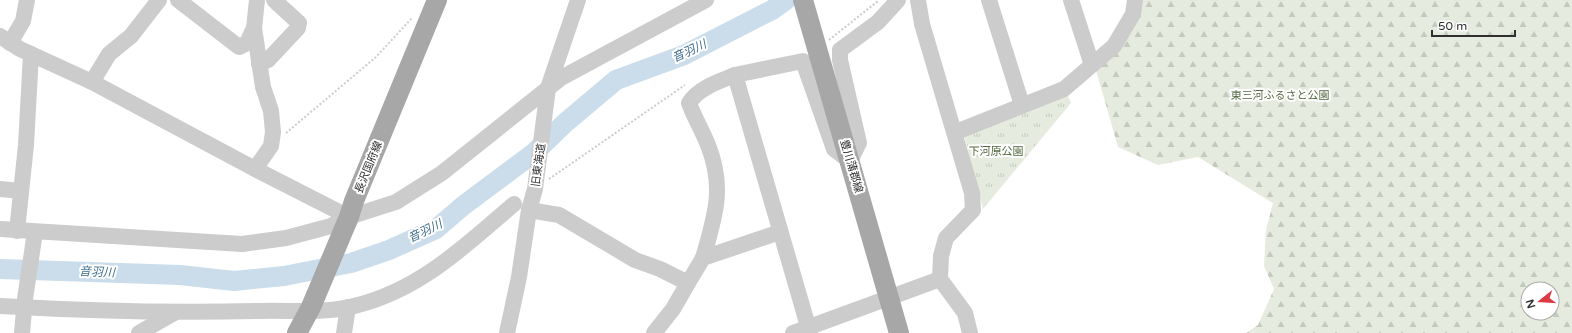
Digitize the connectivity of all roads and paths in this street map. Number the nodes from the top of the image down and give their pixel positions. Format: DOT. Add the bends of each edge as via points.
graph roads {
  1 [pos="27,0"];
  2 [pos="159,0"];
  3 [pos="178,0"];
  4 [pos="257,0"];
  5 [pos="274,0"];
  6 [pos="437,0"];
  7 [pos="578,0"];
  8 [pos="706,0"];
  9 [pos="803,0"];
  10 [pos="879,0"];
  11 [pos="898,0"];
  12 [pos="918,0"];
  13 [pos="989,0"];
  14 [pos="1071,0"];
  15 [pos="1135,0"];
  16 [pos="415,15"];
  17 [pos="254,28"];
  18 [pos="5,40"];
  19 [pos="816,44"];
  20 [pos="31,54"];
  21 [pos="259,64"];
  22 [pos="1092,65"];
  23 [pos="735,75"];
  24 [pos="92,82"];
  25 [pos="686,84"];
  26 [pos="547,93"];
  27 [pos="1022,105"];
  28 [pos="956,132"];
  29 [pos="271,146"];
  30 [pos="850,161"];
  31 [pos="255,169"];
  32 [pos="536,182"];
  33 [pos="0,189"];
  34 [pos="21,191"];
  35 [pos="514,204"];
  36 [pos="529,210"];
  37 [pos="347,222"];
  38 [pos="0,229"];
  39 [pos="17,231"];
  40 [pos="780,232"];
  41 [pos="35,234"];
  42 [pos="703,258"];
  43 [pos="940,279"];
  44 [pos="688,283"];
  45 [pos="889,298"];
  46 [pos="25,303"];
  47 [pos="0,306"];
  48 [pos="348,307"];
  49 [pos="310,309"];
  50 [pos="174,313"];
  51 [pos="809,330"];
  52 [pos="149,331"];
  53 [pos="661,331"];
  54 [pos="22,333"];
  55 [pos="297,333"];
  56 [pos="344,333"];
  57 [pos="507,333"];
  58 [pos="793,333"];
  59 [pos="899,333"];
  60 [pos="970,333"];
  1 -- 18 [label="street" via="23,21"];
  2 -- 24 [label="street" via="131,36 109,54"];
  3 -- 17 [label="street" via="239,47 247,43"];
  4 -- 17 [label="street"];
  5 -- 21 [label="street" via="299,23 298,28 268,60"];
  6 -- 37 [label="main road, 長沢国府線"];
  7 -- 26 [label="street, 旧東海道"];
  8 -- 26 [label="street" via="561,78"];
  9 -- 19 [label="main road, 豊川蒲郡線"];
  10 -- 19 [label="path"];
  11 -- 30 [label="street" via="878,22 840,50 859,144"];
  12 -- 28 [label="street" via="922,24"];
  13 -- 27 [label="street"];
  14 -- 22 [label="street"];
  15 -- 22 [label="street" via="1133,14 1114,46"];
  16 -- 29 [label="path" via="376,57"];
  17 -- 21 [label="street"];
  18 -- 20 [label="street"];
  19 -- 30 [label="main road, 豊川蒲郡線"];
  20 -- 24 [label="street"];
  20 -- 34 [label="street"];
  21 -- 29 [label="street" via="271,111"];
  22 -- 27 [label="street" via="1064,89"];
  23 -- 30 [label="street" via="803,61 834,149"];
  23 -- 40 [label="street"];
  23 -- 42 [label="street" via="713,84 693,97 689,103 716,172 717,210"];
  24 -- 31 [label="street"];
  25 -- 32 [label="path"];
  26 -- 32 [label="street, 旧東海道"];
  26 -- 37 [label="street" via="442,173 396,202"];
  27 -- 28 [label="street"];
  28 -- 43 [label="street" via="972,193 973,210 946,238 941,256"];
  29 -- 31 [label="street"];
  30 -- 45 [label="main road, 豊川蒲郡線"];
  31 -- 37 [label="street"];
  32 -- 36 [label="street, 旧東海道"];
  33 -- 34 [label="street"];
  34 -- 39 [label="street"];
  35 -- 48 [label="street" via="441,266 384,296"];
  36 -- 44 [label="street" via="559,215 634,260"];
  36 -- 57 [label="street, 旧東海道"];
  37 -- 41 [label="street" via="286,238 242,244"];
  37 -- 49 [label="main road, 長沢国府線"];
  38 -- 39 [label="street"];
  39 -- 41 [label="street"];
  40 -- 42 [label="street"];
  40 -- 51 [label="street"];
  41 -- 46 [label="street"];
  42 -- 44 [label="street"];
  43 -- 45 [label="street"];
  43 -- 60 [label="street" via="965,313"];
  44 -- 53 [label="street"];
  45 -- 51 [label="street"];
  45 -- 59 [label="main road, 豊川蒲郡線"];
  46 -- 47 [label="street"];
  46 -- 50 [label="street"];
  46 -- 54 [label="street"];
  48 -- 49 [label="street"];
  48 -- 56 [label="street"];
  49 -- 50 [label="street"];
  49 -- 55 [label="main road, 長沢国府線"];
  50 -- 52 [label="street"];
  51 -- 58 [label="street"];
}
